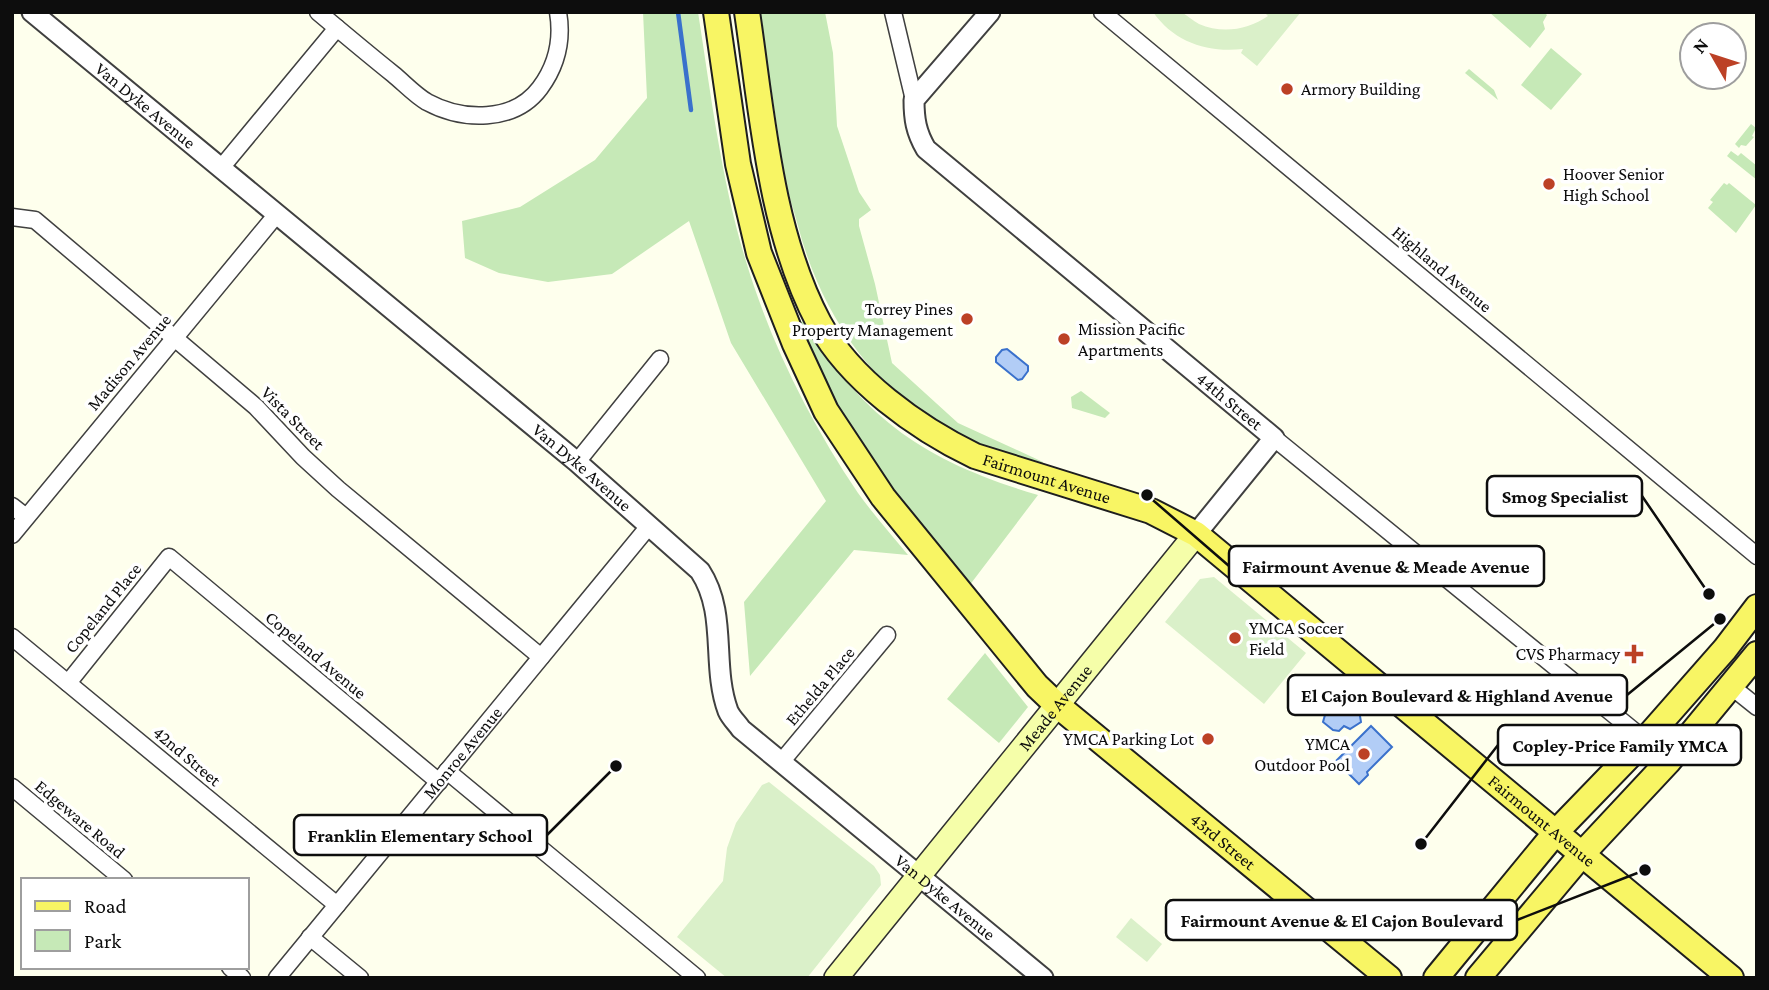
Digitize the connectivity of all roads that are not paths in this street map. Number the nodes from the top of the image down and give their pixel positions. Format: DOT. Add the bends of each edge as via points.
graph roads {
  1 [pos="32,12"];
  2 [pos="318,12"];
  3 [pos="558,12"];
  4 [pos="716,12"];
  5 [pos="747,12"];
  6 [pos="893,12"];
  7 [pos="990,12"];
  8 [pos="1102,12"];
  9 [pos="337,28"];
  10 [pos="914,100"];
  11 [pos="220,168"];
  12 [pos="276,214"];
  13 [pos="12,217"];
  14 [pos="176,337"];
  15 [pos="660,359"];
  16 [pos="1274,438"];
  17 [pos="577,462"];
  18 [pos="12,506"];
  19 [pos="26,517"];
  20 [pos="649,526"];
  21 [pos="1196,534"];
  22 [pos="12,535"];
  23 [pos="1757,556"];
  24 [pos="169,557"];
  25 [pos="1757,607"];
  26 [pos="887,635"];
  27 [pos="12,637"];
  28 [pos="1730,642"];
  29 [pos="1757,654"];
  30 [pos="541,657"];
  31 [pos="68,683"];
  32 [pos="1732,687"];
  33 [pos="1057,705"];
  34 [pos="1757,707"];
  35 [pos="1645,740"];
  36 [pos="782,761"];
  37 [pos="443,777"];
  38 [pos="12,787"];
  39 [pos="1637,794"];
  40 [pos="1556,832"];
  41 [pos="1583,853"];
  42 [pos="919,875"];
  43 [pos="122,878"];
  44 [pos="337,905"];
  45 [pos="310,937"];
  46 [pos="277,978"];
  47 [pos="360,978"];
  48 [pos="697,978"];
  49 [pos="836,978"];
  50 [pos="1043,978"];
  51 [pos="1389,978"];
  52 [pos="1436,978"];
  53 [pos="1478,978"];
  54 [pos="1731,978"];
  1 -- 11 [label="street, Van Dyke Avenue"];
  2 -- 9 [label="street"];
  3 -- 9 [label="street" via="558,53 534,95 516,108 476,117 426,101"];
  4 -- 33 [label="main road" via="738,164 759,253 826,411 883,497"];
  5 -- 21 [label="main road, Fairmount Avenue" via="771,173 788,244 820,323 840,353 901,411 951,444 975,456 1151,511"];
  6 -- 10 [label="street, 44th Street"];
  7 -- 10 [label="street"];
  8 -- 23 [label="street, Highland Avenue"];
  9 -- 11 [label="street"];
  10 -- 16 [label="street, 44th Street" via="915,124 926,149"];
  11 -- 12 [label="street, Van Dyke Avenue"];
  12 -- 14 [label="street, Madison Avenue"];
  12 -- 17 [label="street, Van Dyke Avenue"];
  13 -- 14 [label="street, Vista Street" via="35,220"];
  14 -- 19 [label="street, Madison Avenue"];
  14 -- 30 [label="street, Vista Street" via="256,407 338,489"];
  15 -- 17 [label="street"];
  16 -- 21 [label="street, Meade Avenue"];
  16 -- 35 [label="street, 44th Street"];
  17 -- 20 [label="street, Van Dyke Avenue"];
  18 -- 19 [label="street"];
  19 -- 22 [label="street, Madison Avenue"];
  20 -- 30 [label="street, Monroe Avenue"];
  20 -- 36 [label="street, Van Dyke Avenue" via="700,571 711,587 729,714"];
  21 -- 33 [label="main road, Meade Avenue"];
  21 -- 40 [label="main road, Fairmount Avenue"];
  24 -- 31 [label="street, Copeland Place"];
  24 -- 37 [label="street, Copeland Avenue"];
  25 -- 28 [label="main road"];
  26 -- 36 [label="street, Ethelda Place"];
  27 -- 31 [label="street, 42nd Street"];
  28 -- 32 [label="main road" via="1724,675"];
  28 -- 35 [label="main road"];
  29 -- 32 [label="main road"];
  30 -- 37 [label="street, Monroe Avenue"];
  31 -- 44 [label="street, 42nd Street"];
  32 -- 34 [label="street"];
  32 -- 39 [label="main road"];
  33 -- 42 [label="main road, Meade Avenue"];
  33 -- 51 [label="main road, 43rd Street"];
  35 -- 39 [label="main road" via="1653,752 1639,768"];
  35 -- 40 [label="main road"];
  36 -- 42 [label="street, Van Dyke Avenue"];
  37 -- 44 [label="street, Monroe Avenue"];
  37 -- 48 [label="street, Copeland Avenue"];
  38 -- 43 [label="street, Edgeware Road"];
  39 -- 41 [label="main road"];
  40 -- 41 [label="main road, Fairmount Avenue"];
  40 -- 52 [label="main road"];
  41 -- 53 [label="main road"];
  41 -- 54 [label="main road, Fairmount Avenue"];
  42 -- 49 [label="main road, Meade Avenue"];
  42 -- 50 [label="street, Van Dyke Avenue"];
  44 -- 45 [label="street, Monroe Avenue"];
  45 -- 46 [label="street, Monroe Avenue"];
  45 -- 47 [label="street"];
}
